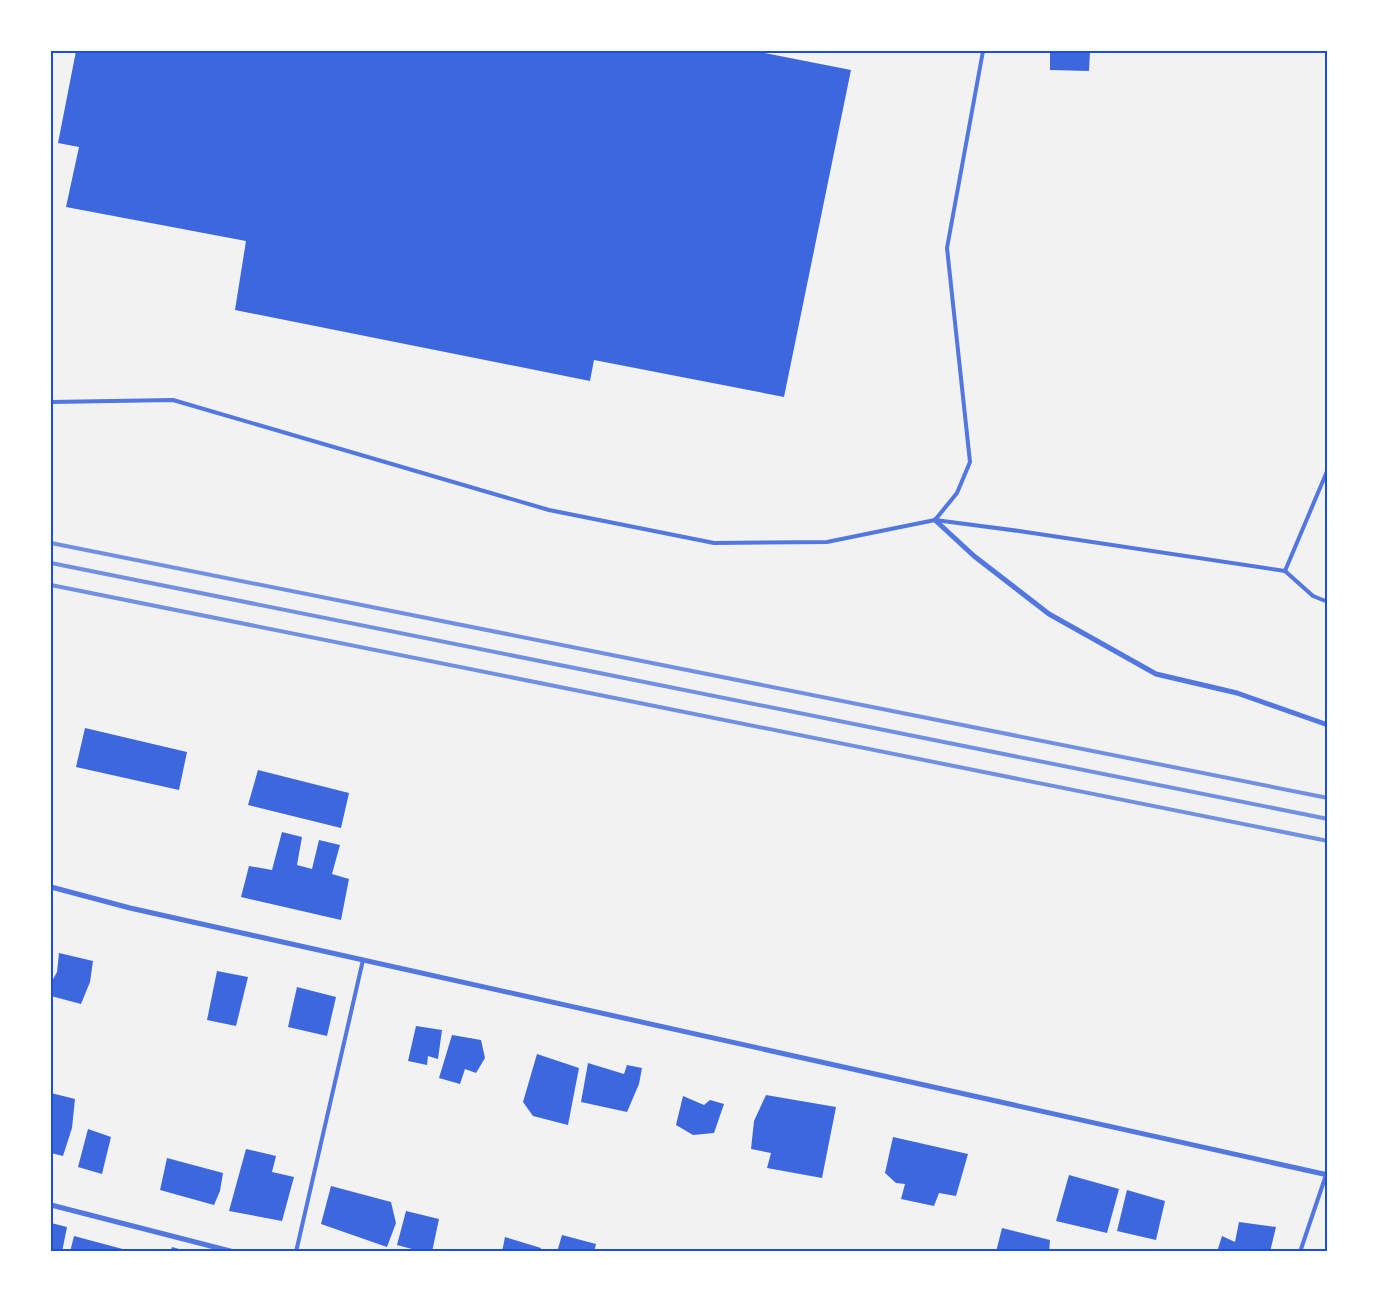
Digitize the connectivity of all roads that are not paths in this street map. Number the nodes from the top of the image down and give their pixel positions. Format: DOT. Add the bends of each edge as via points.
graph roads {
  1 [pos="983,51"];
  2 [pos="51,402"];
  3 [pos="1328,469"];
  4 [pos="935,520"];
  5 [pos="1285,571"];
  6 [pos="1328,602"];
  7 [pos="1328,725"];
  8 [pos="51,887"];
  9 [pos="363,960"];
  10 [pos="1327,1175"];
  11 [pos="51,1205"];
  12 [pos="234,1252"];
  13 [pos="296,1252"];
  14 [pos="1300,1252"];
  1 -- 4 [label="lane" via="947,248 970,462 957,493"];
  2 -- 4 [label="lane" via="173,400 549,510 714,544 827,542"];
  3 -- 5 [label="lane"];
  4 -- 5 [label="lane"];
  4 -- 7 [label="street" via="974,556 1049,614 1156,674 1237,693"];
  5 -- 6 [label="lane" via="1313,596"];
  8 -- 9 [label="street"];
  9 -- 10 [label="street"];
  9 -- 13 [label="lane"];
  10 -- 14 [label="lane"];
  11 -- 12 [label="street"];
}
